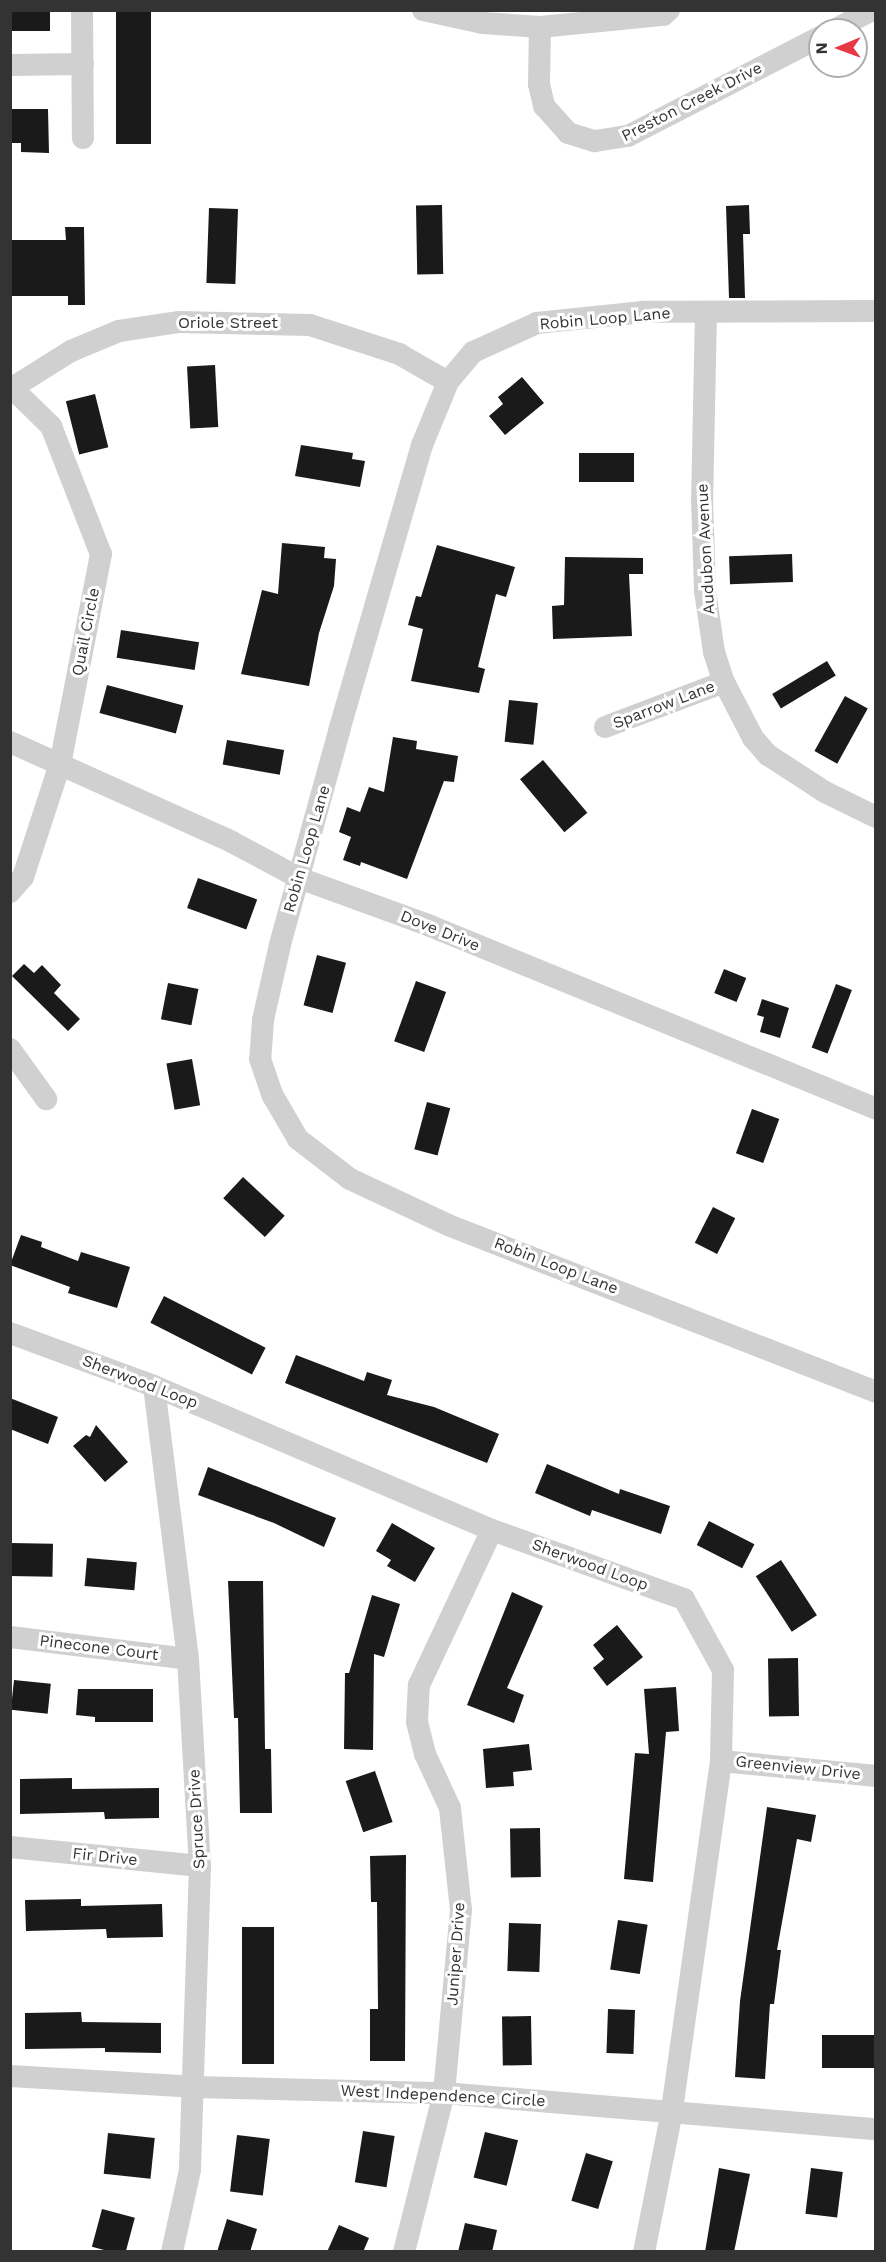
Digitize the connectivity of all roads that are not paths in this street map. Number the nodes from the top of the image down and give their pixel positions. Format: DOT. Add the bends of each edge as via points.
graph roads {
  1 [pos="81,10"];
  2 [pos="423,10"];
  3 [pos="669,10"];
  4 [pos="872,10"];
  5 [pos="857,18"];
  6 [pos="540,27"];
  7 [pos="808,43"];
  8 [pos="83,64"];
  9 [pos="10,65"];
  10 [pos="83,138"];
  11 [pos="876,311"];
  12 [pos="706,313"];
  13 [pos="448,382"];
  14 [pos="11,387"];
  15 [pos="724,682"];
  16 [pos="605,727"];
  17 [pos="10,742"];
  18 [pos="60,764"];
  19 [pos="876,817"];
  20 [pos="299,878"];
  21 [pos="10,892"];
  22 [pos="10,1049"];
  23 [pos="46,1099"];
  24 [pos="876,1109"];
  25 [pos="10,1333"];
  26 [pos="154,1386"];
  27 [pos="876,1392"];
  28 [pos="492,1530"];
  29 [pos="10,1636"];
  30 [pos="188,1659"];
  31 [pos="721,1761"];
  32 [pos="876,1776"];
  33 [pos="10,1847"];
  34 [pos="200,1866"];
  35 [pos="10,2076"];
  36 [pos="193,2087"];
  37 [pos="444,2093"];
  38 [pos="672,2111"];
  39 [pos="876,2129"];
  40 [pos="172,2252"];
  41 [pos="404,2252"];
  42 [pos="644,2252"];
  1 -- 8 [label="street"];
  2 -- 6 [label="street" via="483,23"];
  3 -- 6 [label="street" via="663,15"];
  4 -- 5 [label="street"];
  6 -- 7 [label="street, Preston Creek Drive" via="539,84 544,106 568,133 595,141 628,136"];
  8 -- 9 [label="street"];
  8 -- 10 [label="street"];
  11 -- 12 [label="street, Robin Loop Lane"];
  12 -- 13 [label="street, Robin Loop Lane" via="643,312 537,323 473,352"];
  12 -- 15 [label="street, Audubon Avenue" via="702,499 705,591 714,652"];
  13 -- 14 [label="street, Oriole Street" via="399,354 310,325 179,322 120,331 71,351"];
  13 -- 20 [label="street, Robin Loop Lane" via="422,445"];
  14 -- 18 [label="street, Quail Circle" via="51,426 101,554"];
  15 -- 16 [label="street, Sparrow Lane"];
  15 -- 19 [label="street, Audubon Avenue" via="753,738 768,755 825,792"];
  17 -- 18 [label="street, Dove Drive"];
  18 -- 20 [label="street, Dove Drive" via="232,842"];
  18 -- 21 [label="street, Quail Circle" via="23,877"];
  20 -- 24 [label="street, Dove Drive" via="411,918"];
  20 -- 27 [label="street, Robin Loop Lane" via="279,945 263,1020 260,1059 273,1096 298,1139 350,1179 448,1225"];
  22 -- 23 [label="street"];
  25 -- 26 [label="street, Sherwood Loop"];
  26 -- 28 [label="street, Sherwood Loop"];
  26 -- 30 [label="street, Spruce Drive"];
  28 -- 31 [label="street, Sherwood Loop" via="684,1599 723,1670"];
  28 -- 37 [label="street, Juniper Drive" via="419,1685 417,1721 425,1754 450,1808 460,1882 461,1910"];
  29 -- 30 [label="street, Pinecone Court"];
  30 -- 34 [label="street, Spruce Drive"];
  31 -- 32 [label="street, Greenview Drive"];
  31 -- 38 [label="street, Sherwood Loop"];
  33 -- 34 [label="street, Fir Drive"];
  34 -- 36 [label="street, Spruce Drive"];
  35 -- 36 [label="street, West Independence Circle"];
  36 -- 37 [label="street, West Independence Circle"];
  36 -- 40 [label="street, Spruce Drive" via="190,2170"];
  37 -- 38 [label="street, West Independence Circle"];
  37 -- 41 [label="street, Juniper Drive"];
  38 -- 39 [label="street, West Independence Circle"];
  38 -- 42 [label="street, Sherwood Loop"];
}
